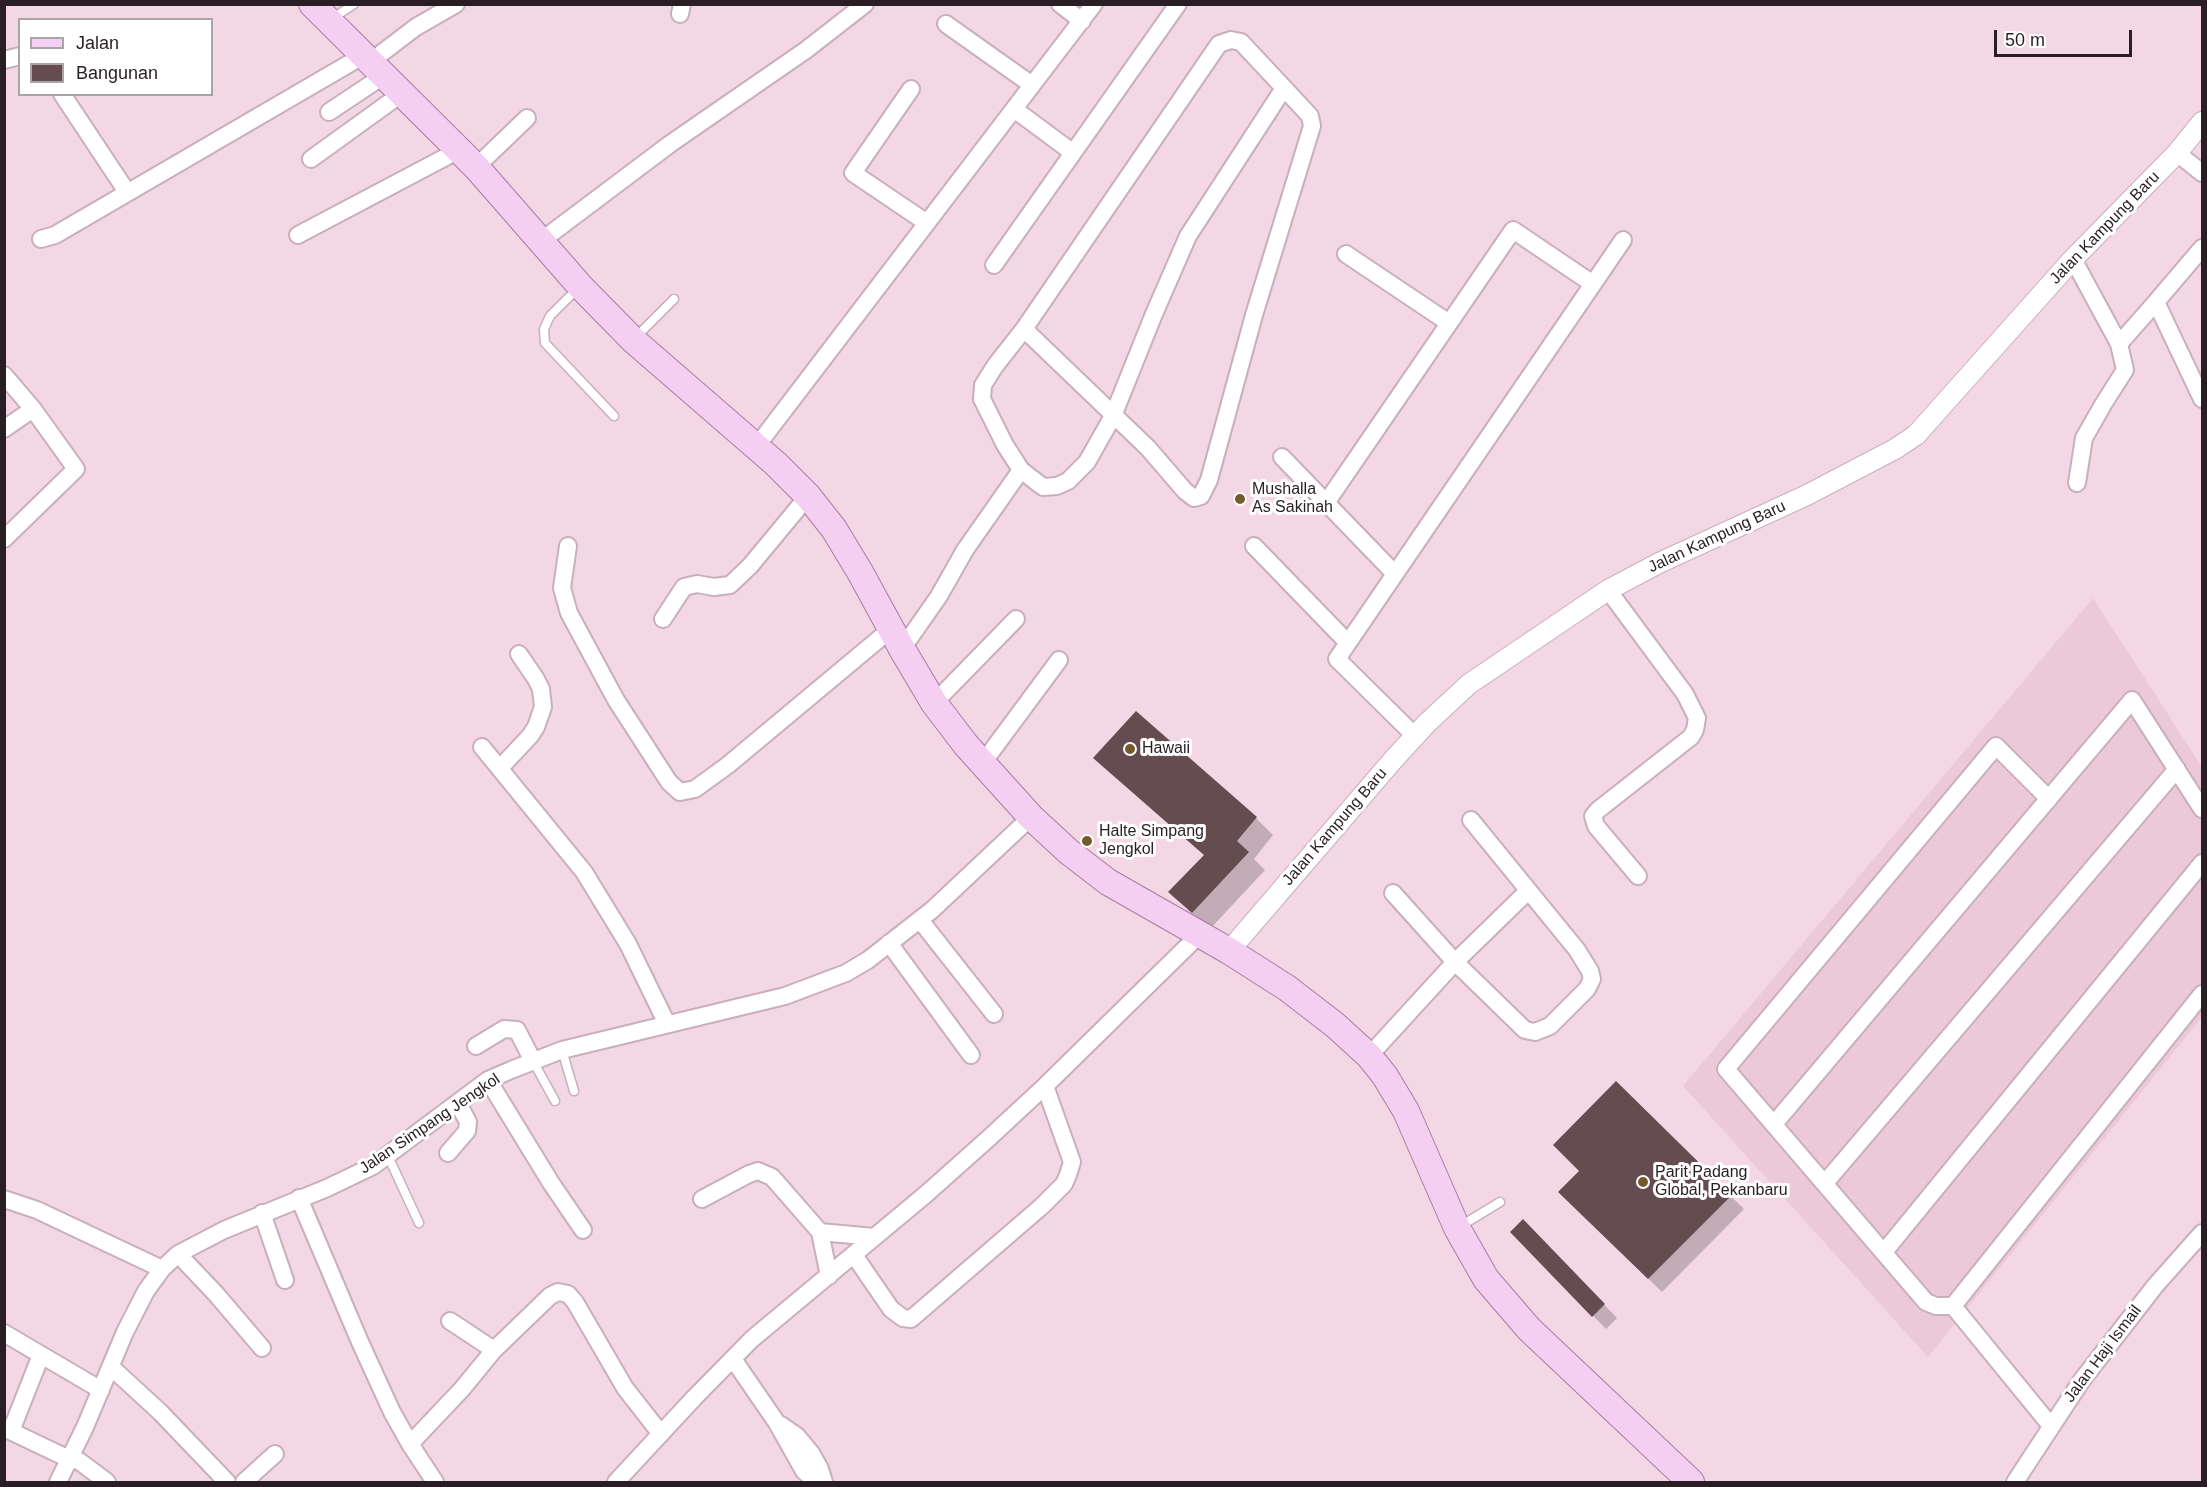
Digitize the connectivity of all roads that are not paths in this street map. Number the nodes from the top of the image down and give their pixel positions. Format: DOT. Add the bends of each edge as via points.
graph roads {
  1 [pos="354,4"];
  2 [pos="866,4"];
  3 [pos="1060,4"];
  4 [pos="1094,4"];
  5 [pos="1178,4"];
  6 [pos="448,6"];
  7 [pos="321,12"];
  8 [pos="1082,21"];
  9 [pos="946,24"];
  10 [pos="372,65"];
  11 [pos="1032,85"];
  12 [pos="911,88"];
  13 [pos="1284,88"];
  14 [pos="401,94"];
  15 [pos="63,96"];
  16 [pos="1014,109"];
  17 [pos="329,112"];
  18 [pos="527,118"];
  19 [pos="2202,122"];
  20 [pos="1072,152"];
  21 [pos="2177,153"];
  22 [pos="311,159"];
  23 [pos="468,159"];
  24 [pos="2202,173"];
  25 [pos="127,192"];
  26 [pos="927,223"];
  27 [pos="298,235"];
  28 [pos="41,239"];
  29 [pos="1623,240"];
  30 [pos="542,241"];
  31 [pos="2202,248"];
  32 [pos="1346,254"];
  33 [pos="2073,259"];
  34 [pos="994,265"];
  35 [pos="1593,284"];
  36 [pos="580,286"];
  37 [pos="674,299"];
  38 [pos="2156,302"];
  39 [pos="1449,323"];
  40 [pos="1024,329"];
  41 [pos="633,340"];
  42 [pos="2119,344"];
  43 [pos="4,375"];
  44 [pos="2202,399"];
  45 [pos="33,409"];
  46 [pos="614,416"];
  47 [pos="1113,416"];
  48 [pos="4,429"];
  49 [pos="756,447"];
  50 [pos="1282,457"];
  51 [pos="1021,470"];
  52 [pos="2077,483"];
  53 [pos="808,496"];
  54 [pos="1326,503"];
  55 [pos="4,539"];
  56 [pos="568,546"];
  57 [pos="1254,546"];
  58 [pos="1395,574"];
  59 [pos="1608,590"];
  60 [pos="663,619"];
  61 [pos="1016,619"];
  62 [pos="896,639"];
  63 [pos="1348,643"];
  64 [pos="519,654"];
  65 [pos="1059,660"];
  66 [pos="934,703"];
  67 [pos="1415,736"];
  68 [pos="482,747"];
  69 [pos="982,764"];
  70 [pos="500,768"];
  71 [pos="2177,770"];
  72 [pos="2049,798"];
  73 [pos="2202,809"];
  74 [pos="1031,817"];
  75 [pos="1471,820"];
  76 [pos="2202,863"];
  77 [pos="1638,876"];
  78 [pos="1527,891"];
  79 [pos="1393,894"];
  80 [pos="920,920"];
  81 [pos="1200,934"];
  82 [pos="889,943"];
  83 [pos="1229,951"];
  84 [pos="1455,962"];
  85 [pos="2202,994"];
  86 [pos="994,1014"];
  87 [pos="667,1024"];
  88 [pos="476,1046"];
  89 [pos="562,1050"];
  90 [pos="971,1055"];
  91 [pos="1369,1056"];
  92 [pos="533,1060"];
  93 [pos="488,1080"];
  94 [pos="1045,1086"];
  95 [pos="574,1091"];
  96 [pos="555,1101"];
  97 [pos="458,1103"];
  98 [pos="1774,1124"];
  99 [pos="448,1153"];
  100 [pos="388,1156"];
  101 [pos="1825,1183"];
  102 [pos="4,1198"];
  103 [pos="299,1198"];
  104 [pos="702,1199"];
  105 [pos="1500,1202"];
  106 [pos="262,1213"];
  107 [pos="419,1223"];
  108 [pos="1456,1228"];
  109 [pos="583,1230"];
  110 [pos="820,1232"];
  111 [pos="2202,1233"];
  112 [pos="874,1237"];
  113 [pos="1884,1252"];
  114 [pos="178,1254"];
  115 [pos="854,1255"];
  116 [pos="162,1269"];
  117 [pos="829,1276"];
  118 [pos="285,1280"];
  119 [pos="1953,1306"];
  120 [pos="450,1321"];
  121 [pos="4,1333"];
  122 [pos="262,1348"];
  123 [pos="494,1350"];
  124 [pos="41,1355"];
  125 [pos="733,1359"];
  126 [pos="111,1367"];
  127 [pos="101,1390"];
  128 [pos="777,1423"];
  129 [pos="2051,1426"];
  130 [pos="8,1429"];
  131 [pos="661,1434"];
  132 [pos="410,1444"];
  133 [pos="275,1454"];
  134 [pos="69,1459"];
  135 [pos="57,1482"];
  136 [pos="107,1482"];
  137 [pos="227,1482"];
  138 [pos="244,1482"];
  139 [pos="435,1482"];
  140 [pos="616,1482"];
  141 [pos="816,1482"];
  142 [pos="824,1482"];
  143 [pos="1691,1482"];
  144 [pos="2015,1482"];
  1 -- 7 [label="lane"];
  2 -- 30 [label="street"];
  3 -- 8 [label="street"];
  4 -- 8 [label="street"];
  5 -- 20 [label="street"];
  6 -- 10 [label="street" via="416,27"];
  7 -- 10 [label="main road"];
  8 -- 11 [label="street"];
  9 -- 11 [label="street"];
  10 -- 14 [label="main road"];
  10 -- 17 [label="street"];
  10 -- 25 [label="street"];
  11 -- 16 [label="street"];
  12 -- 26 [label="street" via="853,173"];
  13 -- 40 [label="street" via="1241,42 1219,44"];
  13 -- 47 [label="street" via="1188,236"];
  13 -- 47 [label="street" via="1310,116 1312,126 1209,480 1201,496 1194,498 1185,490"];
  14 -- 22 [label="street"];
  14 -- 23 [label="main road"];
  15 -- 25 [label="street"];
  16 -- 20 [label="street"];
  16 -- 26 [label="street"];
  18 -- 23 [label="street"];
  19 -- 21 [label="street, Jalan Kampung Baru"];
  20 -- 34 [label="street"];
  21 -- 24 [label="street"];
  21 -- 33 [label="street, Jalan Kampung Baru"];
  23 -- 27 [label="street"];
  23 -- 30 [label="main road"];
  25 -- 28 [label="street" via="55,235"];
  26 -- 49 [label="street"];
  29 -- 35 [label="street"];
  30 -- 36 [label="main road"];
  31 -- 38 [label="street"];
  32 -- 39 [label="street"];
  33 -- 42 [label="street"];
  33 -- 59 [label="street, Jalan Kampung Baru" via="1916,435 1807,495"];
  35 -- 39 [label="street" via="1513,230"];
  35 -- 58 [label="street"];
  36 -- 41 [label="main road"];
  36 -- 46 [label="lane" via="550,316 544,329 545,343"];
  37 -- 41 [label="lane"];
  38 -- 42 [label="street"];
  38 -- 44 [label="street"];
  39 -- 54 [label="street"];
  40 -- 47 [label="street"];
  40 -- 51 [label="street" via="982,390 986,410"];
  41 -- 49 [label="main road"];
  42 -- 52 [label="street" via="2126,370 2084,438"];
  43 -- 45 [label="street"];
  45 -- 48 [label="street"];
  45 -- 55 [label="street" via="76,469"];
  47 -- 51 [label="street" via="1087,462 1068,481 1043,487"];
  49 -- 53 [label="main road"];
  50 -- 54 [label="street"];
  51 -- 62 [label="street" via="965,550 939,596"];
  53 -- 60 [label="street" via="730,585 684,587"];
  53 -- 62 [label="main road" via="848,552"];
  54 -- 58 [label="street"];
  56 -- 62 [label="street" via="562,588 569,613 616,700 669,782 680,792 695,789"];
  57 -- 63 [label="street"];
  58 -- 63 [label="street"];
  59 -- 67 [label="street, Jalan Kampung Baru" via="1469,684"];
  59 -- 77 [label="street" via="1686,694 1697,718 1691,737 1593,816 1596,826"];
  61 -- 66 [label="street"];
  62 -- 66 [label="main road"];
  63 -- 67 [label="street" via="1337,659"];
  64 -- 70 [label="street" via="537,679 543,707 530,736"];
  65 -- 69 [label="street"];
  66 -- 69 [label="main road"];
  67 -- 83 [label="street, Jalan Kampung Baru"];
  68 -- 70 [label="street"];
  69 -- 74 [label="main road"];
  70 -- 87 [label="street" via="584,872 628,944"];
  71 -- 72 [label="street" via="2132,700"];
  71 -- 73 [label="street"];
  71 -- 101 [label="street"];
  72 -- 98 [label="street"];
  72 -- 98 [label="street" via="1996,746 1726,1069"];
  74 -- 80 [label="street, Jalan Simpang Jengkol"];
  74 -- 81 [label="main road" via="1108,882"];
  75 -- 78 [label="street"];
  76 -- 113 [label="street"];
  78 -- 84 [label="street"];
  78 -- 84 [label="street" via="1590,971 1592,980 1579,999 1550,1026 1530,1032"];
  79 -- 84 [label="street"];
  80 -- 82 [label="street, Jalan Simpang Jengkol"];
  80 -- 86 [label="street"];
  81 -- 83 [label="main road"];
  81 -- 94 [label="street"];
  82 -- 87 [label="street, Jalan Simpang Jengkol" via="861,964 824,982 759,1003"];
  82 -- 90 [label="street"];
  83 -- 91 [label="main road" via="1312,1007"];
  84 -- 91 [label="street"];
  85 -- 119 [label="street"];
  87 -- 89 [label="street, Jalan Simpang Jengkol"];
  88 -- 92 [label="street" via="504,1029 517,1030"];
  89 -- 92 [label="street, Jalan Simpang Jengkol"];
  89 -- 95 [label="lane"];
  91 -- 108 [label="main road" via="1406,1111"];
  92 -- 93 [label="street, Jalan Simpang Jengkol"];
  92 -- 96 [label="lane"];
  93 -- 97 [label="street, Jalan Simpang Jengkol"];
  93 -- 109 [label="street"];
  94 -- 112 [label="street"];
  94 -- 115 [label="street" via="1072,1162 1064,1184 1042,1206 911,1319 891,1309"];
  97 -- 99 [label="street" via="467,1118 467,1131"];
  97 -- 100 [label="street, Jalan Simpang Jengkol"];
  98 -- 101 [label="street"];
  100 -- 103 [label="street, Jalan Simpang Jengkol"];
  100 -- 107 [label="lane"];
  101 -- 113 [label="street"];
  102 -- 116 [label="street" via="37,1209"];
  103 -- 106 [label="street, Jalan Simpang Jengkol"];
  103 -- 132 [label="street" via="360,1342"];
  104 -- 110 [label="street" via="749,1174 762,1172 780,1185"];
  105 -- 108 [label="lane"];
  106 -- 114 [label="street, Jalan Simpang Jengkol"];
  106 -- 118 [label="street"];
  108 -- 143 [label="main road" via="1486,1279 1529,1329"];
  110 -- 112 [label="street"];
  110 -- 117 [label="street"];
  111 -- 129 [label="street, Jalan Haji Ismail" via="2121,1327"];
  112 -- 115 [label="street"];
  113 -- 119 [label="street" via="1926,1302"];
  114 -- 116 [label="street, Jalan Simpang Jengkol"];
  114 -- 122 [label="street"];
  115 -- 117 [label="street"];
  116 -- 126 [label="street, Jalan Simpang Jengkol" via="146,1291"];
  117 -- 125 [label="street"];
  119 -- 129 [label="street"];
  120 -- 123 [label="street"];
  121 -- 124 [label="street"];
  123 -- 131 [label="street" via="550,1296 565,1292 582,1312 625,1388"];
  123 -- 132 [label="street"];
  124 -- 127 [label="street"];
  124 -- 130 [label="street"];
  125 -- 128 [label="street"];
  125 -- 131 [label="street"];
  126 -- 127 [label="street, Jalan Simpang Jengkol"];
  126 -- 137 [label="street"];
  127 -- 134 [label="street, Jalan Simpang Jengkol"];
  128 -- 141 [label="street" via="804,1471"];
  128 -- 142 [label="street" via="803,1443"];
  129 -- 144 [label="street, Jalan Haji Ismail"];
  130 -- 134 [label="street"];
  131 -- 140 [label="street"];
  132 -- 139 [label="street"];
  133 -- 138 [label="street"];
  134 -- 135 [label="street, Jalan Simpang Jengkol"];
  134 -- 136 [label="street" via="79,1461"];
}
